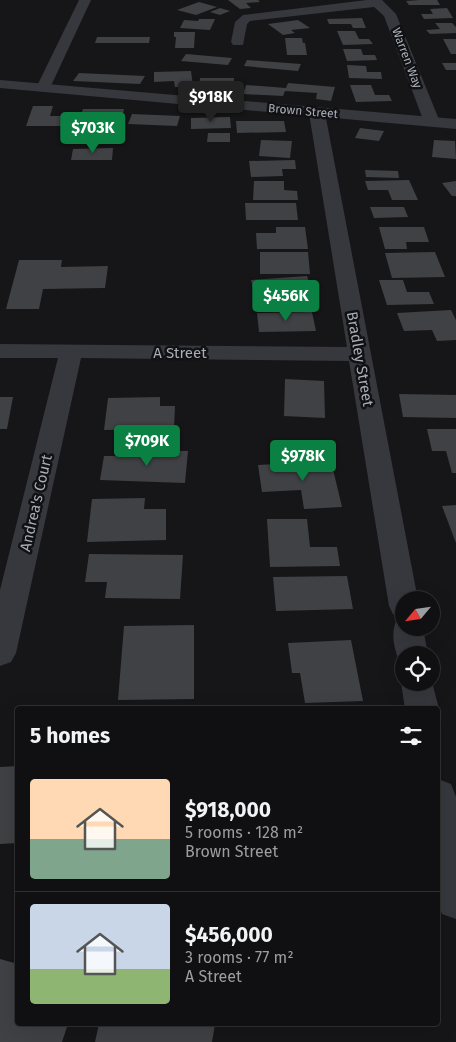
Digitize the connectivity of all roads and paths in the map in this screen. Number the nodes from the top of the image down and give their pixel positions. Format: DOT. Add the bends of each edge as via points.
graph roads {
  1 [pos="85,0"];
  2 [pos="375,2"];
  3 [pos="238,42"];
  4 [pos="0,84"];
  5 [pos="43,88"];
  6 [pos="317,113"];
  7 [pos="432,122"];
  8 [pos="456,124"];
  9 [pos="0,352"];
  10 [pos="71,352"];
  11 [pos="359,354"];
  12 [pos="401,591"];
  13 [pos="0,653"];
  14 [pos="419,691"];
  15 [pos="421,706"];
  16 [pos="440,808"];
  17 [pos="456,900"];
  1 -- 5 [label="street"];
  2 -- 3 [label="street" via="247,18 241,22"];
  2 -- 7 [label="street, Warren Way" via="390,14"];
  4 -- 5 [label="street, Brown Street"];
  5 -- 6 [label="street, Brown Street"];
  6 -- 7 [label="street, Brown Street"];
  6 -- 11 [label="street, Bradley Street"];
  7 -- 8 [label="street, Brown Street"];
  9 -- 10 [label="street, A Street"];
  10 -- 11 [label="street, A Street"];
  10 -- 13 [label="street, Andrea's Court"];
  11 -- 12 [label="street, Bradley Street"];
  14 -- 15 [label="street"];
  16 -- 17 [label="street"];
}
